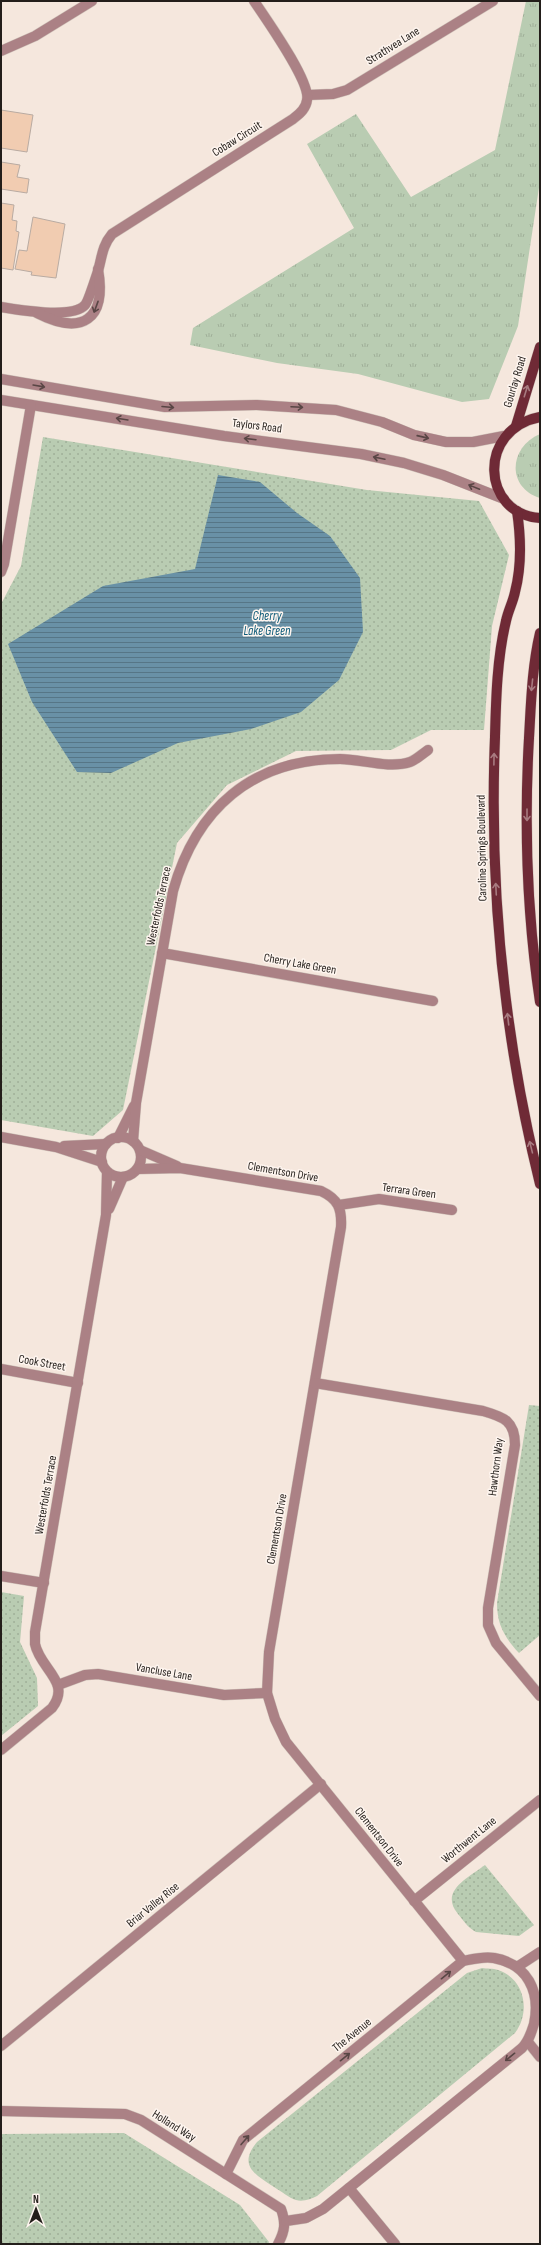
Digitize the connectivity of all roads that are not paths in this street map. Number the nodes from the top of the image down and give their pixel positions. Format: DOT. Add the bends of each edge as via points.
graph roads {
  1 [pos="92,1"];
  2 [pos="254,1"];
  3 [pos="489,2"];
  4 [pos="1,50"];
  5 [pos="308,95"];
  6 [pos="1,307"];
  7 [pos="540,347"];
  8 [pos="1,379"];
  9 [pos="1,400"];
  10 [pos="31,405"];
  11 [pos="540,417"];
  12 [pos="516,426"];
  13 [pos="504,436"];
  14 [pos="504,499"];
  15 [pos="517,510"];
  16 [pos="540,518"];
  17 [pos="1,572"];
  18 [pos="540,633"];
  19 [pos="428,750"];
  20 [pos="162,953"];
  21 [pos="434,1001"];
  22 [pos="540,1002"];
  23 [pos="136,1103"];
  24 [pos="1,1137"];
  25 [pos="118,1138"];
  26 [pos="133,1141"];
  27 [pos="106,1144"];
  28 [pos="56,1147"];
  29 [pos="140,1150"];
  30 [pos="102,1162"];
  31 [pos="180,1168"];
  32 [pos="138,1169"];
  33 [pos="108,1172"];
  34 [pos="123,1178"];
  35 [pos="540,1184"];
  36 [pos="339,1205"];
  37 [pos="452,1210"];
  38 [pos="106,1215"];
  39 [pos="1,1369"];
  40 [pos="78,1383"];
  41 [pos="315,1383"];
  42 [pos="1,1576"];
  43 [pos="44,1583"];
  44 [pos="58,1685"];
  45 [pos="267,1693"];
  46 [pos="540,1696"];
  47 [pos="1,1750"];
  48 [pos="321,1784"];
  49 [pos="540,1800"];
  50 [pos="414,1901"];
  51 [pos="540,1952"];
  52 [pos="463,1961"];
  53 [pos="517,1967"];
  54 [pos="538,1987"];
  55 [pos="528,2042"];
  56 [pos="1,2046"];
  57 [pos="540,2057"];
  58 [pos="1,2111"];
  59 [pos="226,2174"];
  60 [pos="349,2188"];
  61 [pos="286,2221"];
  62 [pos="278,2244"];
  63 [pos="396,2244"];
  1 -- 4 [label="street" via="35,36"];
  2 -- 5 [label="street" via="302,78"];
  3 -- 5 [label="street, Strathvea Lane" via="347,90 333,94"];
  5 -- 6 [label="street, Cobaw Circuit" via="305,107 293,119 112,234 103,248 86,305 74,311 36,313"];
  12 -- 7 [label="main road, Gourlay Road, one-way"];
  8 -- 13 [label="street, Taylors Road, one-way" via="165,407 257,405 336,410 382,422 414,435 446,442 473,442"];
  9 -- 10 [label="street, Taylors Road"];
  14 -- 10 [label="street, Taylors Road, one-way" via="443,475 361,454 224,436"];
  10 -- 17 [label="street"];
  11 -- 12 [label="main road" via="528,419"];
  12 -- 13 [label="main road"];
  13 -- 14 [label="main road" via="496,451 494,467 496,484"];
  14 -- 15 [label="main road"];
  15 -- 16 [label="main road" via="532,518"];
  35 -- 15 [label="main road, Caroline Springs Boulevard, one-way" via="525,1122 511,1044 501,965 493,828 494,736 501,654 506,621 519,572 521,548"];
  18 -- 22 [label="main road, one-way" via="531,701 527,769 530,914"];
  19 -- 20 [label="street, Westerfolds Terrace" via="409,762 381,764 318,759 294,764 278,768 238,790 208,818 195,835 180,865"];
  20 -- 21 [label="street, Cherry Lake Green"];
  20 -- 23 [label="street, Westerfolds Terrace"];
  23 -- 25 [label="street, Westerfolds Terrace"];
  23 -- 26 [label="street, Westerfolds Terrace"];
  24 -- 28 [label="street"];
  25 -- 26 [label="street"];
  25 -- 27 [label="street"];
  26 -- 29 [label="street"];
  27 -- 28 [label="street"];
  27 -- 30 [label="street" via="101,1156"];
  28 -- 30 [label="street"];
  29 -- 31 [label="street, Clementson Drive"];
  29 -- 32 [label="street" via="142,1157"];
  30 -- 33 [label="street"];
  31 -- 32 [label="street, Clementson Drive"];
  31 -- 36 [label="street, Clementson Drive" via="321,1191 330,1195"];
  32 -- 34 [label="street"];
  33 -- 34 [label="street" via="112,1176"];
  33 -- 38 [label="street, Westerfolds Terrace"];
  34 -- 38 [label="street, Westerfolds Terrace"];
  36 -- 37 [label="street, Terrara Green" via="379,1199"];
  36 -- 41 [label="street, Clementson Drive" via="342,1214 341,1227"];
  38 -- 40 [label="street, Westerfolds Terrace"];
  39 -- 40 [label="street, Cook Street"];
  40 -- 43 [label="street, Westerfolds Terrace"];
  41 -- 45 [label="street, Clementson Drive" via="269,1652"];
  41 -- 46 [label="street, Hawthorn Way" via="483,1411 501,1416 510,1424 515,1445 488,1608 488,1625 496,1643"];
  42 -- 43 [label="street"];
  43 -- 44 [label="street, Westerfolds Terrace" via="36,1645"];
  44 -- 45 [label="street, Vancluse Lane" via="85,1675 98,1674 224,1695"];
  44 -- 47 [label="street" via="57,1701 52,1708"];
  45 -- 48 [label="street, Clementson Drive" via="286,1742"];
  48 -- 50 [label="street, Clementson Drive"];
  48 -- 56 [label="street, Briar Valley Rise"];
  49 -- 50 [label="street, Worthwent Lane"];
  50 -- 52 [label="street, Clementson Drive"];
  51 -- 53 [label="street"];
  52 -- 53 [label="street" via="494,1958"];
  59 -- 52 [label="street, The Avenue, one-way" via="243,2140"];
  53 -- 54 [label="street"];
  54 -- 55 [label="street" via="537,2017"];
  55 -- 57 [label="street"];
  55 -- 60 [label="street, one-way"];
  58 -- 59 [label="street, Holland Way" via="125,2114 141,2120"];
  59 -- 61 [label="street, Holland Way" via="281,2209"];
  60 -- 61 [label="street" via="323,2209 306,2218"];
  60 -- 63 [label="street"];
  61 -- 62 [label="street"];
}
